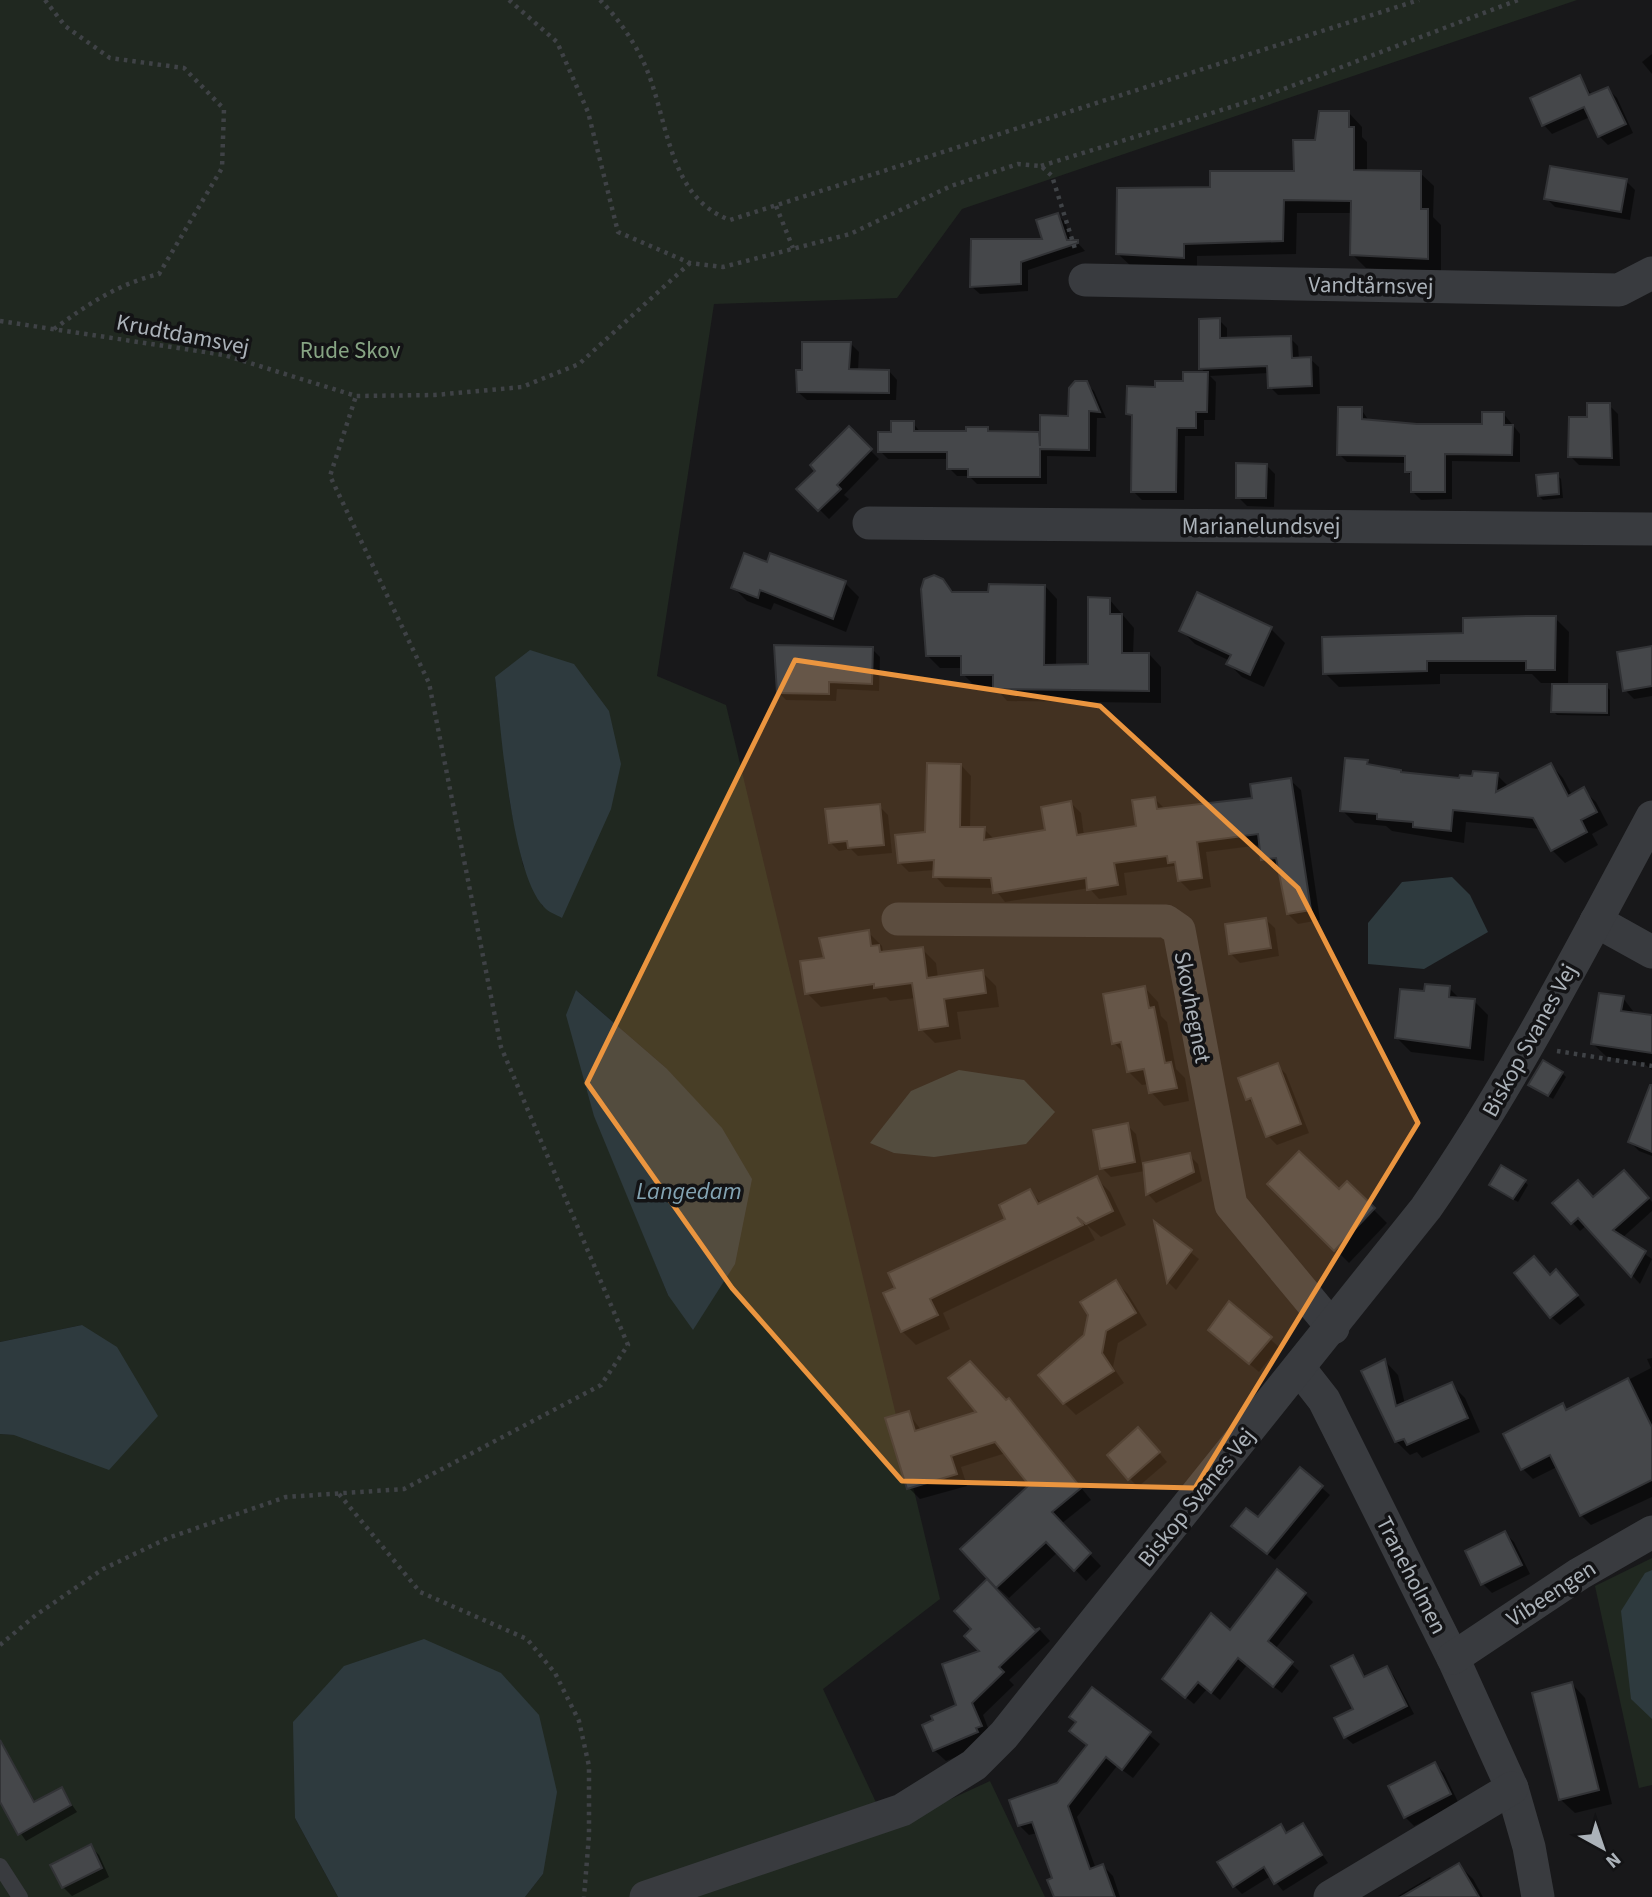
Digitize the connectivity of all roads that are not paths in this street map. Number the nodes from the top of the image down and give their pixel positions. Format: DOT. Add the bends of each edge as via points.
graph roads {
  1 [pos="1652,273"];
  2 [pos="1085,280"];
  3 [pos="869,523"];
  4 [pos="1652,529"];
  5 [pos="1652,817"];
  6 [pos="898,919"];
  7 [pos="1596,921"];
  8 [pos="1652,952"];
  9 [pos="1333,1328"];
  10 [pos="1299,1368"];
  11 [pos="1652,1532"];
  12 [pos="1453,1658"];
  13 [pos="1512,1788"];
  14 [pos="0,1866"];
  15 [pos="20,1897"];
  16 [pos="646,1897"];
  17 [pos="1330,1897"];
  18 [pos="1538,1897"];
  1 -- 2 [label="street, Vandtårnsvej" via="1619,290"];
  3 -- 4 [label="street, Marianelundsvej"];
  5 -- 7 [label="street, Biskop Svanes Vej"];
  6 -- 9 [label="street, Skovhegnet" via="1166,921 1179,930 1231,1205"];
  7 -- 8 [label="street"];
  7 -- 9 [label="street, Biskop Svanes Vej" via="1467,1150"];
  9 -- 10 [label="street, Biskop Svanes Vej"];
  10 -- 12 [label="street, Traneholmen" via="1324,1400"];
  10 -- 16 [label="street, Biskop Svanes Vej" via="1010,1728 974,1765 902,1810"];
  11 -- 12 [label="street, Vibeengen" via="1579,1574"];
  12 -- 13 [label="street, Traneholmen"];
  13 -- 17 [label="street"];
  13 -- 18 [label="street, Traneholmen"];
  14 -- 15 [label="lane"];
}
